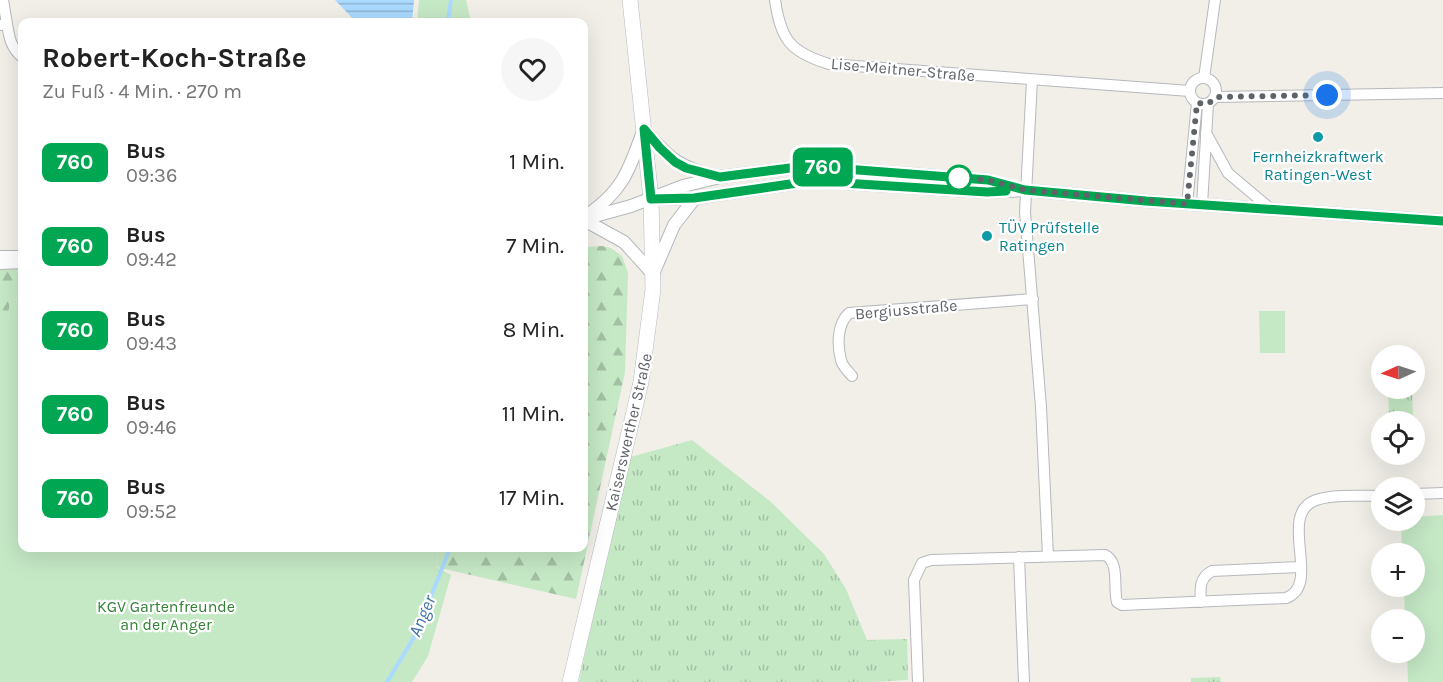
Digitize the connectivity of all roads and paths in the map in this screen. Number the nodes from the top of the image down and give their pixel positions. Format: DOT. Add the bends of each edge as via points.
graph roads {
  1 [pos="3,0"];
  2 [pos="630,0"];
  3 [pos="775,0"];
  4 [pos="1215,0"];
  5 [pos="4,24"];
  6 [pos="18,54"];
  7 [pos="1204,78"];
  8 [pos="1032,80"];
  9 [pos="1190,91"];
  10 [pos="1443,93"];
  11 [pos="1207,101"];
  12 [pos="644,129"];
  13 [pos="1206,133"];
  14 [pos="720,177"];
  15 [pos="1025,190"];
  16 [pos="694,198"];
  17 [pos="651,199"];
  18 [pos="1187,204"];
  19 [pos="1202,205"];
  20 [pos="1272,210"];
  21 [pos="588,216"];
  22 [pos="588,218"];
  23 [pos="588,221"];
  24 [pos="1443,221"];
  25 [pos="0,257"];
  26 [pos="18,257"];
  27 [pos="18,263"];
  28 [pos="0,264"];
  29 [pos="653,274"];
  30 [pos="1033,299"];
  31 [pos="852,376"];
  32 [pos="1443,493"];
  33 [pos="1425,494"];
  34 [pos="1371,496"];
  35 [pos="1048,556"];
  36 [pos="1019,557"];
  37 [pos="1300,567"];
  38 [pos="1201,602"];
  39 [pos="570,682"];
  40 [pos="918,682"];
  41 [pos="1024,682"];
  1 -- 5 [label="street"];
  2 -- 12 [label="main road, Kaiserswerther Straße"];
  3 -- 8 [label="street, Lise-Meitner-Straße" via="786,38 801,53 819,61"];
  4 -- 7 [label="street"];
  5 -- 6 [label="street"];
  7 -- 9 [label="street" via="1194,81"];
  7 -- 11 [label="street" via="1214,82 1217,92"];
  8 -- 9 [label="street, Lise-Meitner-Straße"];
  8 -- 15 [label="street"];
  9 -- 11 [label="street" via="1193,100"];
  10 -- 11 [label="street"];
  11 -- 13 [label="street"];
  11 -- 18 [label="street"];
  12 -- 14 [label="street" via="675,162"];
  12 -- 17 [label="main road, Kaiserswerther Straße"];
  12 -- 21 [label="street" via="615,192"];
  13 -- 19 [label="street"];
  13 -- 20 [label="street" via="1228,173"];
  14 -- 15 [label="street" via="806,166 988,180"];
  14 -- 17 [label="street"];
  15 -- 16 [label="street" via="987,192 811,181"];
  15 -- 18 [label="street"];
  15 -- 30 [label="street"];
  16 -- 17 [label="street"];
  16 -- 29 [label="street" via="674,225"];
  17 -- 22 [label="street"];
  17 -- 29 [label="main road, Kaiserswerther Straße"];
  18 -- 19 [label="street"];
  19 -- 20 [label="street"];
  20 -- 24 [label="street"];
  23 -- 29 [label="street" via="620,238"];
  25 -- 26 [label="street"];
  27 -- 28 [label="street"];
  29 -- 39 [label="main road, Kaiserswerther Straße" via="641,382"];
  30 -- 31 [label="street, Bergiusstraße" via="849,313 840,324 839,333 841,362"];
  30 -- 35 [label="street"];
  32 -- 33 [label="street"];
  34 -- 37 [label="street" via="1324,498 1307,506 1299,522"];
  35 -- 36 [label="street"];
  35 -- 38 [label="street" via="1108,556 1114,564 1117,602 1122,605"];
  36 -- 40 [label="street" via="922,563 914,580"];
  36 -- 41 [label="street"];
  37 -- 38 [label="street" via="1299,587 1290,597"];
  37 -- 38 [label="street" via="1212,571 1202,581"];
}
